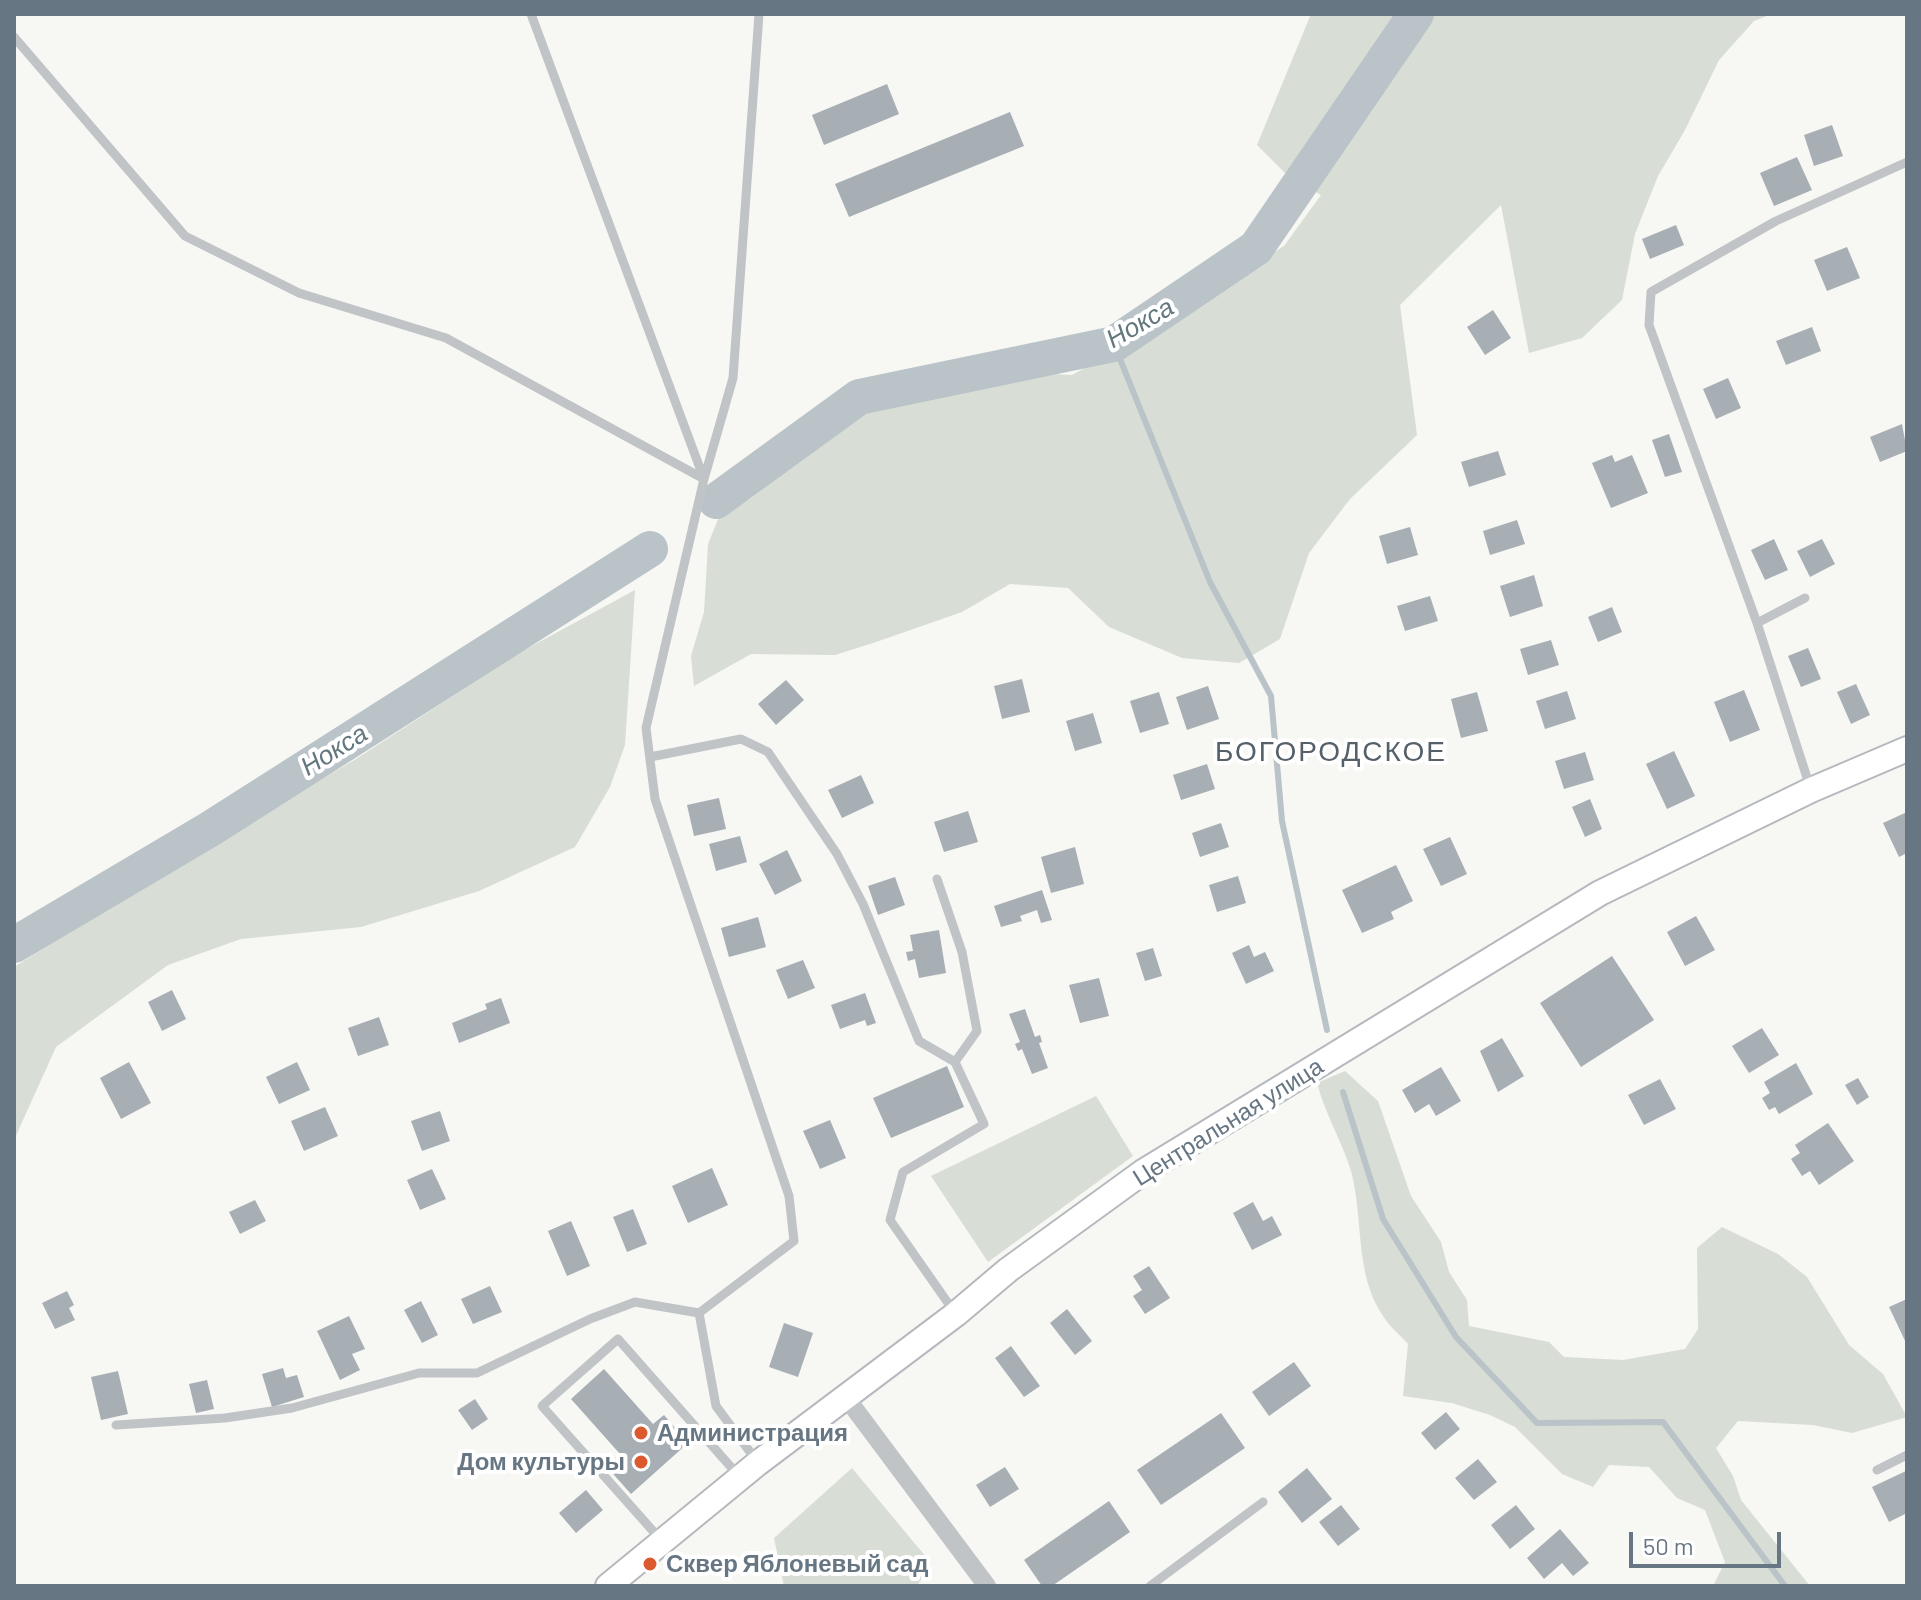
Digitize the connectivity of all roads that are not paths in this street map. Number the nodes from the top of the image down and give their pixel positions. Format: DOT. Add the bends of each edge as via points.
graph roads {
  1 [pos="531,14"];
  2 [pos="759,14"];
  3 [pos="14,37"];
  4 [pos="1907,162"];
  5 [pos="704,479"];
  6 [pos="1805,598"];
  7 [pos="1757,623"];
  8 [pos="1907,749"];
  9 [pos="650,757"];
  10 [pos="1811,790"];
  11 [pos="937,879"];
  12 [pos="955,1062"];
  13 [pos="699,1313"];
  14 [pos="956,1314"];
  15 [pos="845,1396"];
  16 [pos="116,1425"];
  17 [pos="1907,1455"];
  18 [pos="749,1470"];
  19 [pos="1877,1470"];
  20 [pos="1263,1502"];
  21 [pos="662,1542"];
  22 [pos="608,1586"];
  23 [pos="987,1586"];
  24 [pos="1150,1586"];
  1 -- 5 [label="lane"];
  2 -- 5 [label="lane" via="733,378"];
  3 -- 5 [label="lane" via="185,236 299,293 446,338"];
  4 -- 7 [label="lane" via="1776,221 1651,292 1649,325"];
  5 -- 9 [label="lane" via="646,728"];
  6 -- 7 [label="lane"];
  7 -- 10 [label="lane"];
  8 -- 10 [label="street, Центральная улица"];
  9 -- 12 [label="lane" via="741,739 768,752 837,854 919,1041"];
  9 -- 13 [label="lane" via="655,799 789,1196 794,1241"];
  10 -- 14 [label="street, Центральная улица" via="1600,893 1153,1166"];
  11 -- 12 [label="lane" via="962,952 977,1031"];
  12 -- 14 [label="lane" via="984,1124 903,1172 890,1220"];
  13 -- 16 [label="lane" via="635,1302 477,1373 419,1373 292,1408 225,1418"];
  13 -- 18 [label="lane" via="716,1406"];
  14 -- 15 [label="street, Центральная улица"];
  15 -- 18 [label="street, Центральная улица"];
  15 -- 23 [label="street"];
  17 -- 19 [label="lane"];
  18 -- 21 [label="street, Центральная улица"];
  18 -- 21 [label="lane" via="618,1339 542,1406"];
  20 -- 24 [label="lane"];
  21 -- 22 [label="street, Центральная улица"];
}
